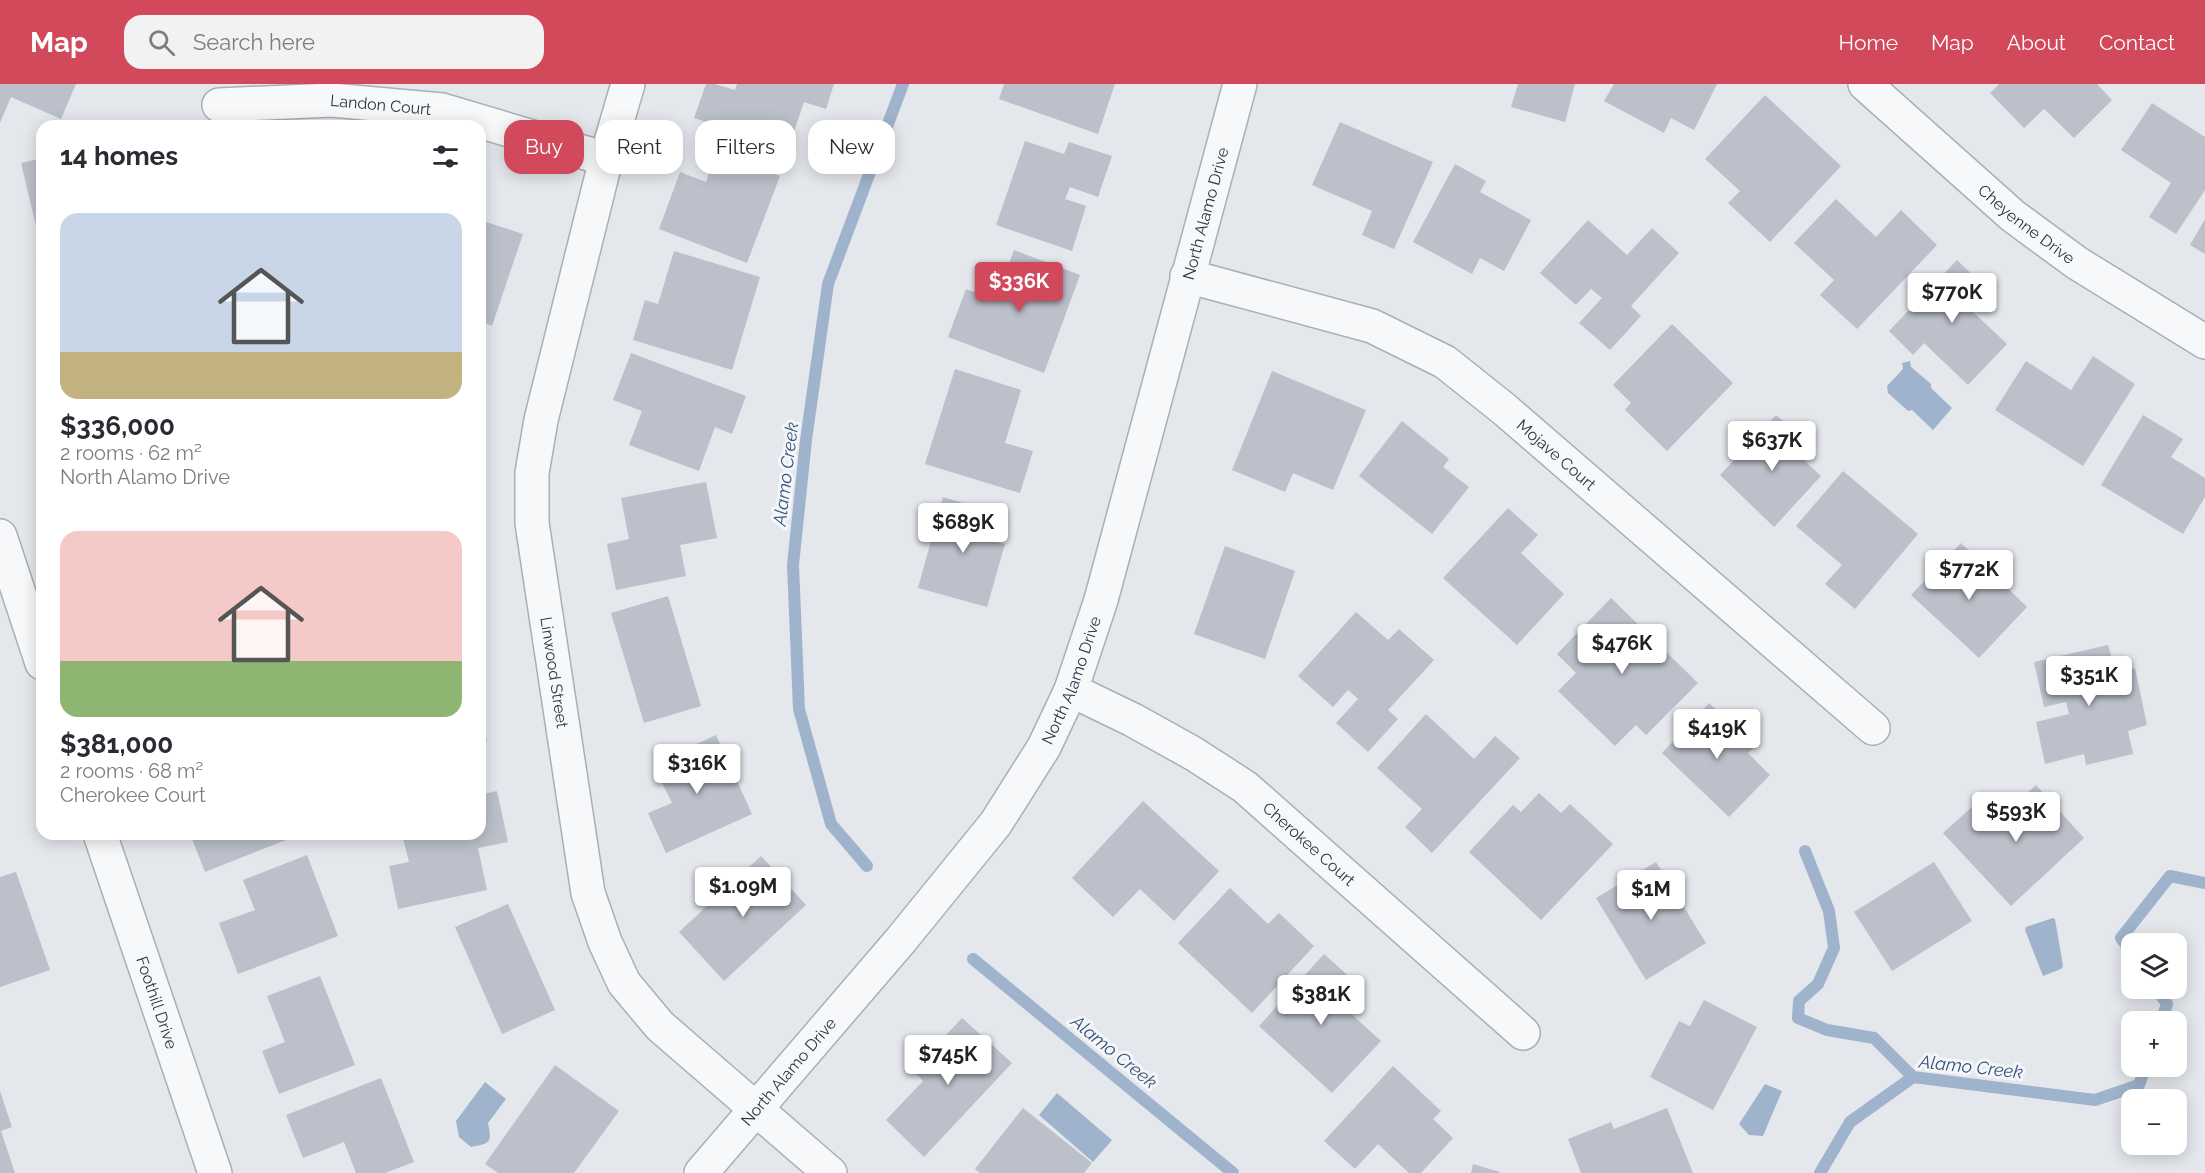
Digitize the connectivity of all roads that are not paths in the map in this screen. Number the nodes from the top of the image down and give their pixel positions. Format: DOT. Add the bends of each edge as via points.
graph roads {
  1 [pos="628,84"];
  2 [pos="1239,84"];
  3 [pos="1865,84"];
  4 [pos="219,105"];
  5 [pos="475,120"];
  6 [pos="617,120"];
  7 [pos="486,123"];
  8 [pos="596,156"];
  9 [pos="602,174"];
  10 [pos="1187,276"];
  11 [pos="2205,342"];
  12 [pos="0,536"];
  13 [pos="5,569"];
  14 [pos="36,648"];
  15 [pos="1071,690"];
  16 [pos="1873,728"];
  17 [pos="102,840"];
  18 [pos="1523,1033"];
  19 [pos="757,1109"];
  20 [pos="215,1173"];
  21 [pos="701,1173"];
  22 [pos="830,1173"];
  1 -- 6 [label="street, Linwood Street"];
  2 -- 10 [label="street, North Alamo Drive"];
  3 -- 11 [label="street, Cheyenne Drive" via="2013,216 2078,263"];
  4 -- 5 [label="street, Landon Court" via="332,100 442,110"];
  7 -- 8 [label="street, Landon Court"];
  9 -- 19 [label="street, Linwood Street" via="541,420 532,473 532,523 588,893 624,983 660,1026"];
  10 -- 15 [label="street, North Alamo Drive" via="1101,600"];
  10 -- 16 [label="street, Mojave Court" via="1372,326 1445,362"];
  12 -- 13 [label="street"];
  13 -- 14 [label="street"];
  15 -- 18 [label="street, Cherokee Court" via="1143,725 1245,788"];
  15 -- 19 [label="street, North Alamo Drive" via="1044,747 996,823"];
  17 -- 20 [label="street, Foothill Drive"];
  19 -- 21 [label="street, North Alamo Drive"];
  19 -- 22 [label="street, Linwood Street"];
}
